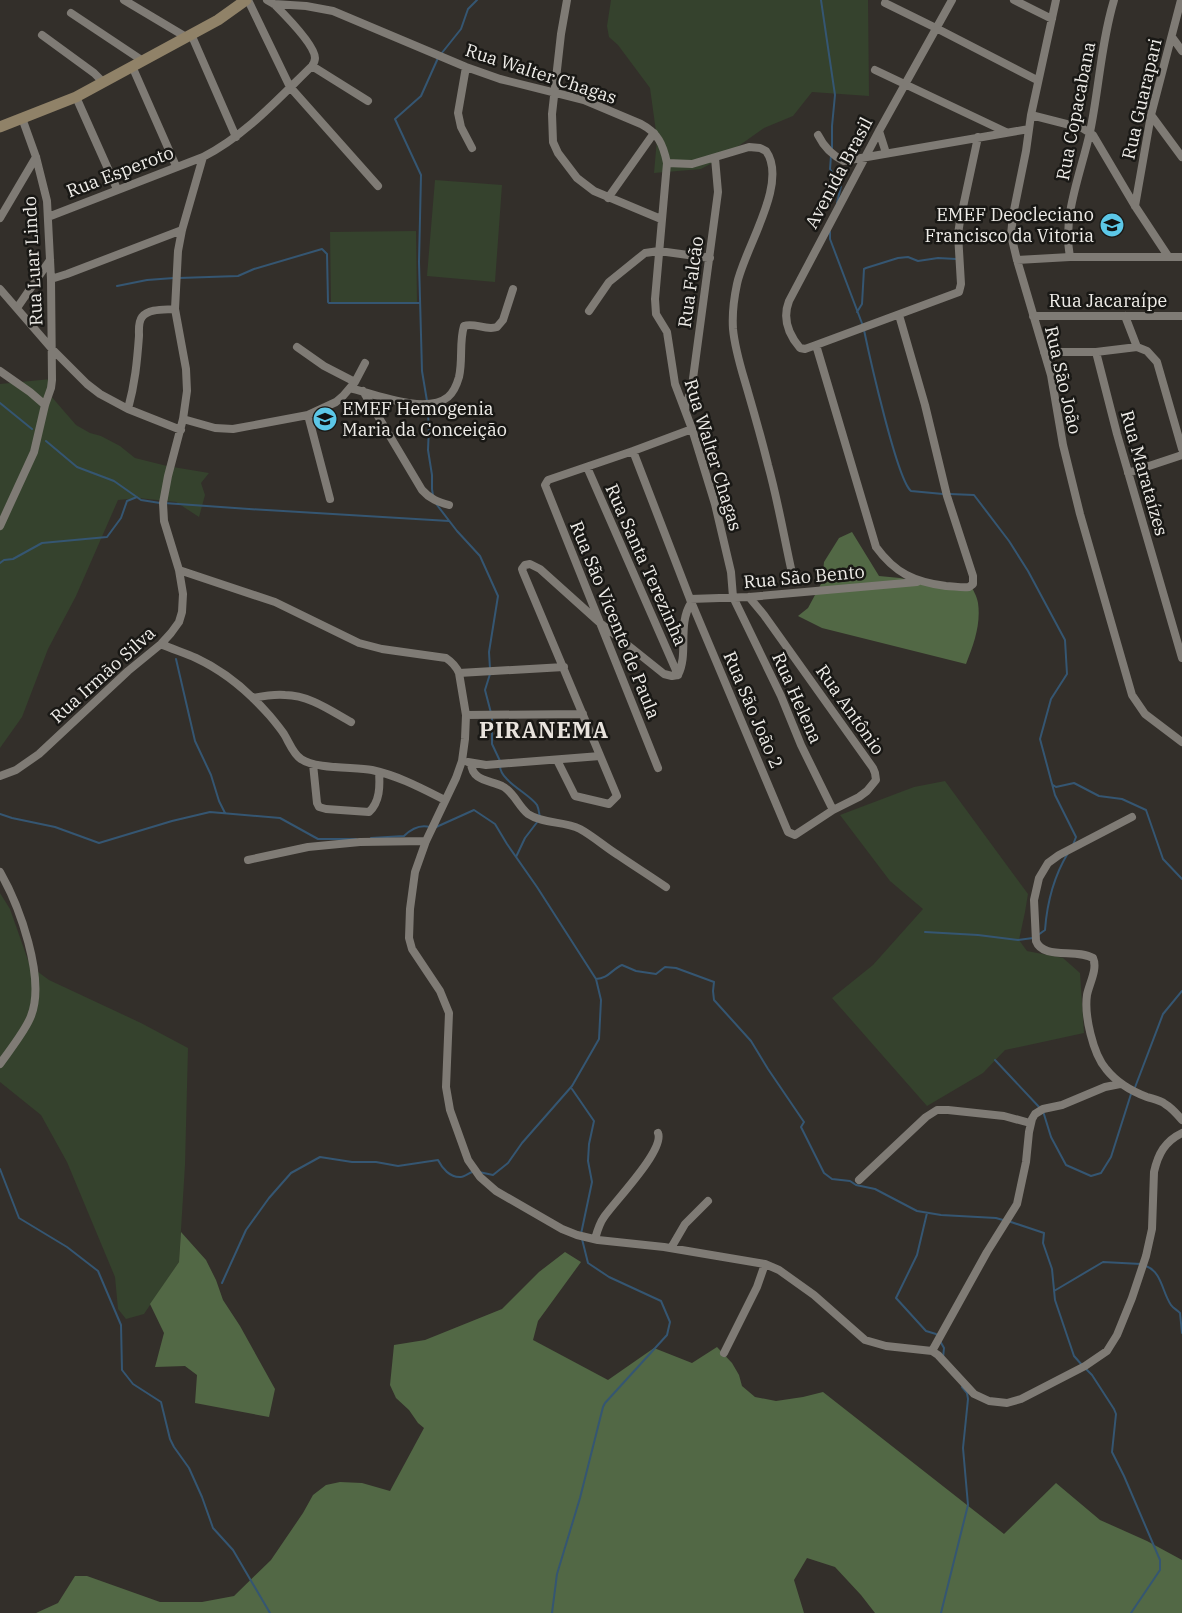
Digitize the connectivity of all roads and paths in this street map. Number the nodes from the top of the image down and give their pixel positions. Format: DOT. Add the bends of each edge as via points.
graph roads {
  1 [pos="124,0"];
  2 [pos="247,0"];
  3 [pos="567,0"];
  4 [pos="952,0"];
  5 [pos="1014,0"];
  6 [pos="1056,0"];
  7 [pos="1114,0"];
  8 [pos="1181,0"];
  9 [pos="270,2"];
  10 [pos="885,3"];
  11 [pos="71,13"];
  12 [pos="1052,19"];
  13 [pos="936,28"];
  14 [pos="42,35"];
  15 [pos="188,35"];
  16 [pos="1172,37"];
  17 [pos="1182,50"];
  18 [pos="137,63"];
  19 [pos="312,66"];
  20 [pos="466,68"];
  21 [pos="875,70"];
  22 [pos="1038,80"];
  23 [pos="102,82"];
  24 [pos="904,84"];
  25 [pos="290,87"];
  26 [pos="556,92"];
  27 [pos="76,97"];
  28 [pos="368,101"];
  29 [pos="1031,115"];
  30 [pos="1151,115"];
  31 [pos="22,118"];
  32 [pos="0,127"];
  33 [pos="1029,128"];
  34 [pos="879,130"];
  35 [pos="1090,131"];
  36 [pos="1006,132"];
  37 [pos="654,133"];
  38 [pos="818,135"];
  39 [pos="236,137"];
  40 [pos="978,137"];
  41 [pos="472,148"];
  42 [pos="886,153"];
  43 [pos="203,156"];
  44 [pos="36,157"];
  45 [pos="865,157"];
  46 [pos="1182,157"];
  47 [pos="715,158"];
  48 [pos="667,163"];
  49 [pos="176,166"];
  50 [pos="378,186"];
  51 [pos="118,189"];
  52 [pos="608,198"];
  53 [pos="1135,206"];
  54 [pos="48,217"];
  55 [pos="0,218"];
  56 [pos="662,219"];
  57 [pos="182,230"];
  58 [pos="659,251"];
  59 [pos="1168,256"];
  60 [pos="1070,257"];
  61 [pos="1182,257"];
  62 [pos="710,258"];
  63 [pos="50,260"];
  64 [pos="1017,260"];
  65 [pos="51,279"];
  66 [pos="0,289"];
  67 [pos="513,289"];
  68 [pos="17,308"];
  69 [pos="176,309"];
  70 [pos="589,311"];
  71 [pos="899,315"];
  72 [pos="1033,316"];
  73 [pos="1125,316"];
  74 [pos="1182,316"];
  75 [pos="816,345"];
  76 [pos="297,347"];
  77 [pos="1137,348"];
  78 [pos="52,349"];
  79 [pos="1044,352"];
  80 [pos="1096,352"];
  81 [pos="365,363"];
  82 [pos="0,372"];
  83 [pos="352,385"];
  84 [pos="362,391"];
  85 [pos="45,405"];
  86 [pos="128,409"];
  87 [pos="685,409"];
  88 [pos="308,415"];
  89 [pos="183,419"];
  90 [pos="692,429"];
  91 [pos="181,430"];
  92 [pos="1182,449"];
  93 [pos="633,452"];
  94 [pos="1182,455"];
  95 [pos="587,467"];
  96 [pos="1128,473"];
  97 [pos="330,499"];
  98 [pos="449,505"];
  99 [pos="0,526"];
  100 [pos="178,570"];
  101 [pos="792,573"];
  102 [pos="921,581"];
  103 [pos="749,597"];
  104 [pos="733,598"];
  105 [pos="690,601"];
  106 [pos="599,622"];
  107 [pos="1179,635"];
  108 [pos="161,644"];
  109 [pos="1182,658"];
  110 [pos="564,667"];
  111 [pos="459,672"];
  112 [pos="678,675"];
  113 [pos="253,698"];
  114 [pos="583,714"];
  115 [pos="466,716"];
  116 [pos="351,722"];
  117 [pos="1182,742"];
  118 [pos="600,756"];
  119 [pos="557,760"];
  120 [pos="462,761"];
  121 [pos="471,763"];
  122 [pos="313,764"];
  123 [pos="658,768"];
  124 [pos="379,772"];
  125 [pos="0,776"];
  126 [pos="445,800"];
  127 [pos="833,810"];
  128 [pos="1132,817"];
  129 [pos="788,832"];
  130 [pos="426,841"];
  131 [pos="248,860"];
  132 [pos="0,872"];
  133 [pos="666,887"];
  134 [pos="0,1064"];
  135 [pos="1120,1084"];
  136 [pos="1182,1120"];
  137 [pos="1030,1123"];
  138 [pos="658,1133"];
  139 [pos="1182,1133"];
  140 [pos="859,1180"];
  141 [pos="708,1201"];
  142 [pos="594,1239"];
  143 [pos="671,1248"];
  144 [pos="765,1264"];
  145 [pos="932,1351"];
  146 [pos="724,1353"];
  1 -- 15 [label="street"];
  2 -- 15 [label="street"];
  2 -- 25 [label="street"];
  3 -- 26 [label="street"];
  4 -- 13 [label="street, Avenida Brasil"];
  5 -- 12 [label="street"];
  6 -- 12 [label="street, Rua São João"];
  7 -- 35 [label="street, Rua Copacabana"];
  8 -- 16 [label="street, Rua Guarapari"];
  9 -- 19 [label="street" via="308,42 315,56"];
  9 -- 20 [label="street, Rua Walter Chagas" via="333,11"];
  10 -- 13 [label="street"];
  11 -- 18 [label="street"];
  12 -- 22 [label="street, Rua São João"];
  13 -- 22 [label="street"];
  13 -- 24 [label="street, Avenida Brasil"];
  14 -- 23 [label="street"];
  15 -- 18 [label="street"];
  15 -- 39 [label="street"];
  16 -- 17 [label="street"];
  16 -- 30 [label="street, Rua Guarapari"];
  18 -- 23 [label="street"];
  18 -- 49 [label="street"];
  19 -- 25 [label="street, Rua Esperoto"];
  19 -- 28 [label="street"];
  20 -- 26 [label="street, Rua Walter Chagas"];
  20 -- 41 [label="street" via="458,113"];
  21 -- 24 [label="street"];
  22 -- 29 [label="street, Rua São João"];
  23 -- 27 [label="street"];
  24 -- 34 [label="street, Avenida Brasil"];
  24 -- 36 [label="street"];
  25 -- 39 [label="street, Rua Esperoto"];
  25 -- 50 [label="street"];
  26 -- 37 [label="street, Rua Walter Chagas" via="606,108"];
  26 -- 52 [label="street" via="551,124 553,142 577,178"];
  27 -- 31 [label="street"];
  27 -- 51 [label="street"];
  29 -- 33 [label="street, Rua São João"];
  29 -- 35 [label="street"];
  30 -- 46 [label="street"];
  30 -- 53 [label="street, Rua Guarapari"];
  31 -- 32 [label="street"];
  31 -- 44 [label="street, Rua Luar Lindo"];
  33 -- 36 [label="street"];
  33 -- 64 [label="street, Rua São João" via="1011,225"];
  34 -- 42 [label="street"];
  34 -- 45 [label="street, Avenida Brasil"];
  35 -- 53 [label="street"];
  35 -- 60 [label="street, Rua Copacabana" via="1070,210 1067,243"];
  36 -- 40 [label="street"];
  37 -- 48 [label="street, Rua Walter Chagas"];
  37 -- 52 [label="street"];
  38 -- 45 [label="street" via="837,158 844,161"];
  39 -- 43 [label="street, Rua Esperoto"];
  40 -- 42 [label="street"];
  40 -- 71 [label="street, Avenida Brasil" via="959,227 960,290"];
  42 -- 45 [label="street"];
  43 -- 49 [label="street, Rua Esperoto"];
  43 -- 57 [label="street, Rua Irmão Silva"];
  44 -- 54 [label="street, Rua Luar Lindo"];
  44 -- 55 [label="street"];
  45 -- 75 [label="street, Avenida Brasil" via="787,308 787,328 798,346 805,349"];
  47 -- 48 [label="street" via="692,164"];
  47 -- 62 [label="street, Rua Falcão" via="718,192"];
  47 -- 101 [label="street" via="755,147 766,151 773,168 766,209 740,272 733,330 736,352 772,479"];
  48 -- 56 [label="street, Rua Walter Chagas"];
  49 -- 51 [label="street, Rua Esperoto"];
  51 -- 54 [label="street, Rua Esperoto"];
  52 -- 56 [label="street"];
  53 -- 59 [label="street"];
  54 -- 63 [label="street, Rua Luar Lindo"];
  56 -- 58 [label="street, Rua Walter Chagas"];
  57 -- 65 [label="street"];
  57 -- 69 [label="street, Rua Irmão Silva"];
  58 -- 62 [label="street"];
  58 -- 70 [label="street" via="645,253 608,282"];
  58 -- 87 [label="street, Rua Walter Chagas" via="655,308 667,332 675,384"];
  59 -- 60 [label="street"];
  59 -- 61 [label="street"];
  60 -- 64 [label="street"];
  62 -- 87 [label="street, Rua Falcão" via="692,386"];
  63 -- 65 [label="street, Rua Luar Lindo"];
  63 -- 68 [label="street"];
  64 -- 72 [label="street, Rua São João"];
  65 -- 78 [label="street, Rua Luar Lindo"];
  66 -- 68 [label="street"];
  67 -- 84 [label="street" via="497,327 464,326 459,376 448,397 434,403 410,403"];
  68 -- 78 [label="street"];
  69 -- 86 [label="street" via="151,312 140,321 135,384"];
  69 -- 89 [label="street, Rua Irmão Silva" via="187,378"];
  71 -- 75 [label="street, Avenida Brasil"];
  71 -- 102 [label="street, Rua São Bento" via="947,496 973,576 972,586 966,588"];
  72 -- 73 [label="street, Rua Jacaraípe"];
  72 -- 79 [label="street, Rua São João"];
  73 -- 74 [label="street, Rua Jacaraípe"];
  73 -- 77 [label="street"];
  75 -- 102 [label="street, Rua São Bento" via="876,547 888,563 906,576"];
  76 -- 83 [label="street"];
  77 -- 80 [label="street"];
  77 -- 92 [label="street" via="1152,355 1157,362"];
  78 -- 85 [label="street, Rua Luar Lindo" via="52,388"];
  78 -- 86 [label="street" via="87,384"];
  79 -- 80 [label="street"];
  79 -- 117 [label="street, Rua São João" via="1080,514 1132,695 1145,714"];
  80 -- 96 [label="street, Rua Marataízes"];
  81 -- 83 [label="street"];
  82 -- 85 [label="street"];
  83 -- 84 [label="street"];
  83 -- 88 [label="street" via="336,402"];
  84 -- 98 [label="street" via="422,490 433,500"];
  85 -- 99 [label="street, Rua Luar Lindo" via="34,452"];
  86 -- 91 [label="street"];
  87 -- 90 [label="street, Rua Walter Chagas"];
  88 -- 89 [label="street" via="233,429 215,428"];
  88 -- 97 [label="street"];
  89 -- 91 [label="street, Rua Irmão Silva"];
  90 -- 93 [label="street"];
  90 -- 104 [label="street, Rua Walter Chagas" via="715,504 731,572"];
  91 -- 100 [label="street, Rua Irmão Silva" via="163,503 164,521"];
  93 -- 95 [label="street"];
  93 -- 105 [label="street, Rua São João 2"];
  94 -- 96 [label="street"];
  95 -- 106 [label="street, Rua São Vicente de Paula" via="548,480 545,488"];
  95 -- 112 [label="street, Rua Santa Terezinha"];
  96 -- 107 [label="street, Rua Marataízes"];
  100 -- 108 [label="street, Rua Irmão Silva" via="183,594 182,612 179,622"];
  100 -- 111 [label="street" via="275,602 359,644 446,658"];
  102 -- 103 [label="street, Rua São Bento"];
  103 -- 104 [label="street, Rua São Bento"];
  103 -- 127 [label="street, Rua Antônio" via="875,773 876,780 867,791"];
  104 -- 105 [label="street, Rua São Bento"];
  104 -- 127 [label="street, Rua Helena"];
  105 -- 112 [label="street" via="684,618"];
  105 -- 129 [label="street, Rua São João 2"];
  106 -- 110 [label="street" via="540,569 525,565 523,572"];
  106 -- 112 [label="street" via="664,674"];
  106 -- 123 [label="street, Rua São Vicente de Paula"];
  107 -- 109 [label="street, Rua Marataízes"];
  108 -- 113 [label="street" via="210,665"];
  108 -- 125 [label="street, Rua Irmão Silva" via="39,754 16,770"];
  110 -- 111 [label="street"];
  110 -- 114 [label="street"];
  111 -- 115 [label="street"];
  113 -- 116 [label="street" via="296,696 319,704"];
  113 -- 122 [label="street" via="284,734 297,756"];
  114 -- 115 [label="street"];
  114 -- 118 [label="street"];
  115 -- 120 [label="street"];
  118 -- 119 [label="street"];
  118 -- 119 [label="street" via="618,796 609,804 575,796"];
  119 -- 121 [label="street" via="486,765"];
  120 -- 121 [label="street"];
  120 -- 126 [label="street"];
  121 -- 133 [label="street" via="476,776 506,788 526,812 574,826"];
  122 -- 124 [label="street"];
  122 -- 124 [label="street" via="317,803 326,809 370,812 378,794"];
  124 -- 126 [label="street" via="407,780"];
  126 -- 130 [label="street"];
  127 -- 129 [label="street, Rua Antônio" via="797,834"];
  128 -- 135 [label="street" via="1048,863 1039,878 1033,908 1036,941 1041,949 1085,954 1094,960 1087,1013 1101,1062"];
  130 -- 131 [label="street" via="308,847"];
  130 -- 142 [label="street" via="413,885 409,938 415,955 440,991 449,1014 446,1087 450,1110 468,1160 496,1191 562,1229"];
  132 -- 134 [label="street" via="22,923 32,959 35,990 31,1016"];
  135 -- 136 [label="street" via="1164,1103"];
  135 -- 137 [label="street" via="1044,1109 1035,1114"];
  137 -- 140 [label="street" via="1004,1116 937,1110"];
  137 -- 145 [label="street" via="1017,1204"];
  138 -- 142 [label="street" via="659,1140 645,1165 605,1216"];
  139 -- 145 [label="street" via="1169,1141 1156,1162 1150,1241 1132,1298 1107,1352 1007,1403 989,1401 974,1394"];
  141 -- 143 [label="street" via="685,1224"];
  142 -- 143 [label="street"];
  143 -- 144 [label="street"];
  144 -- 145 [label="street" via="814,1295 865,1340 880,1345"];
  144 -- 146 [label="street"];
}
